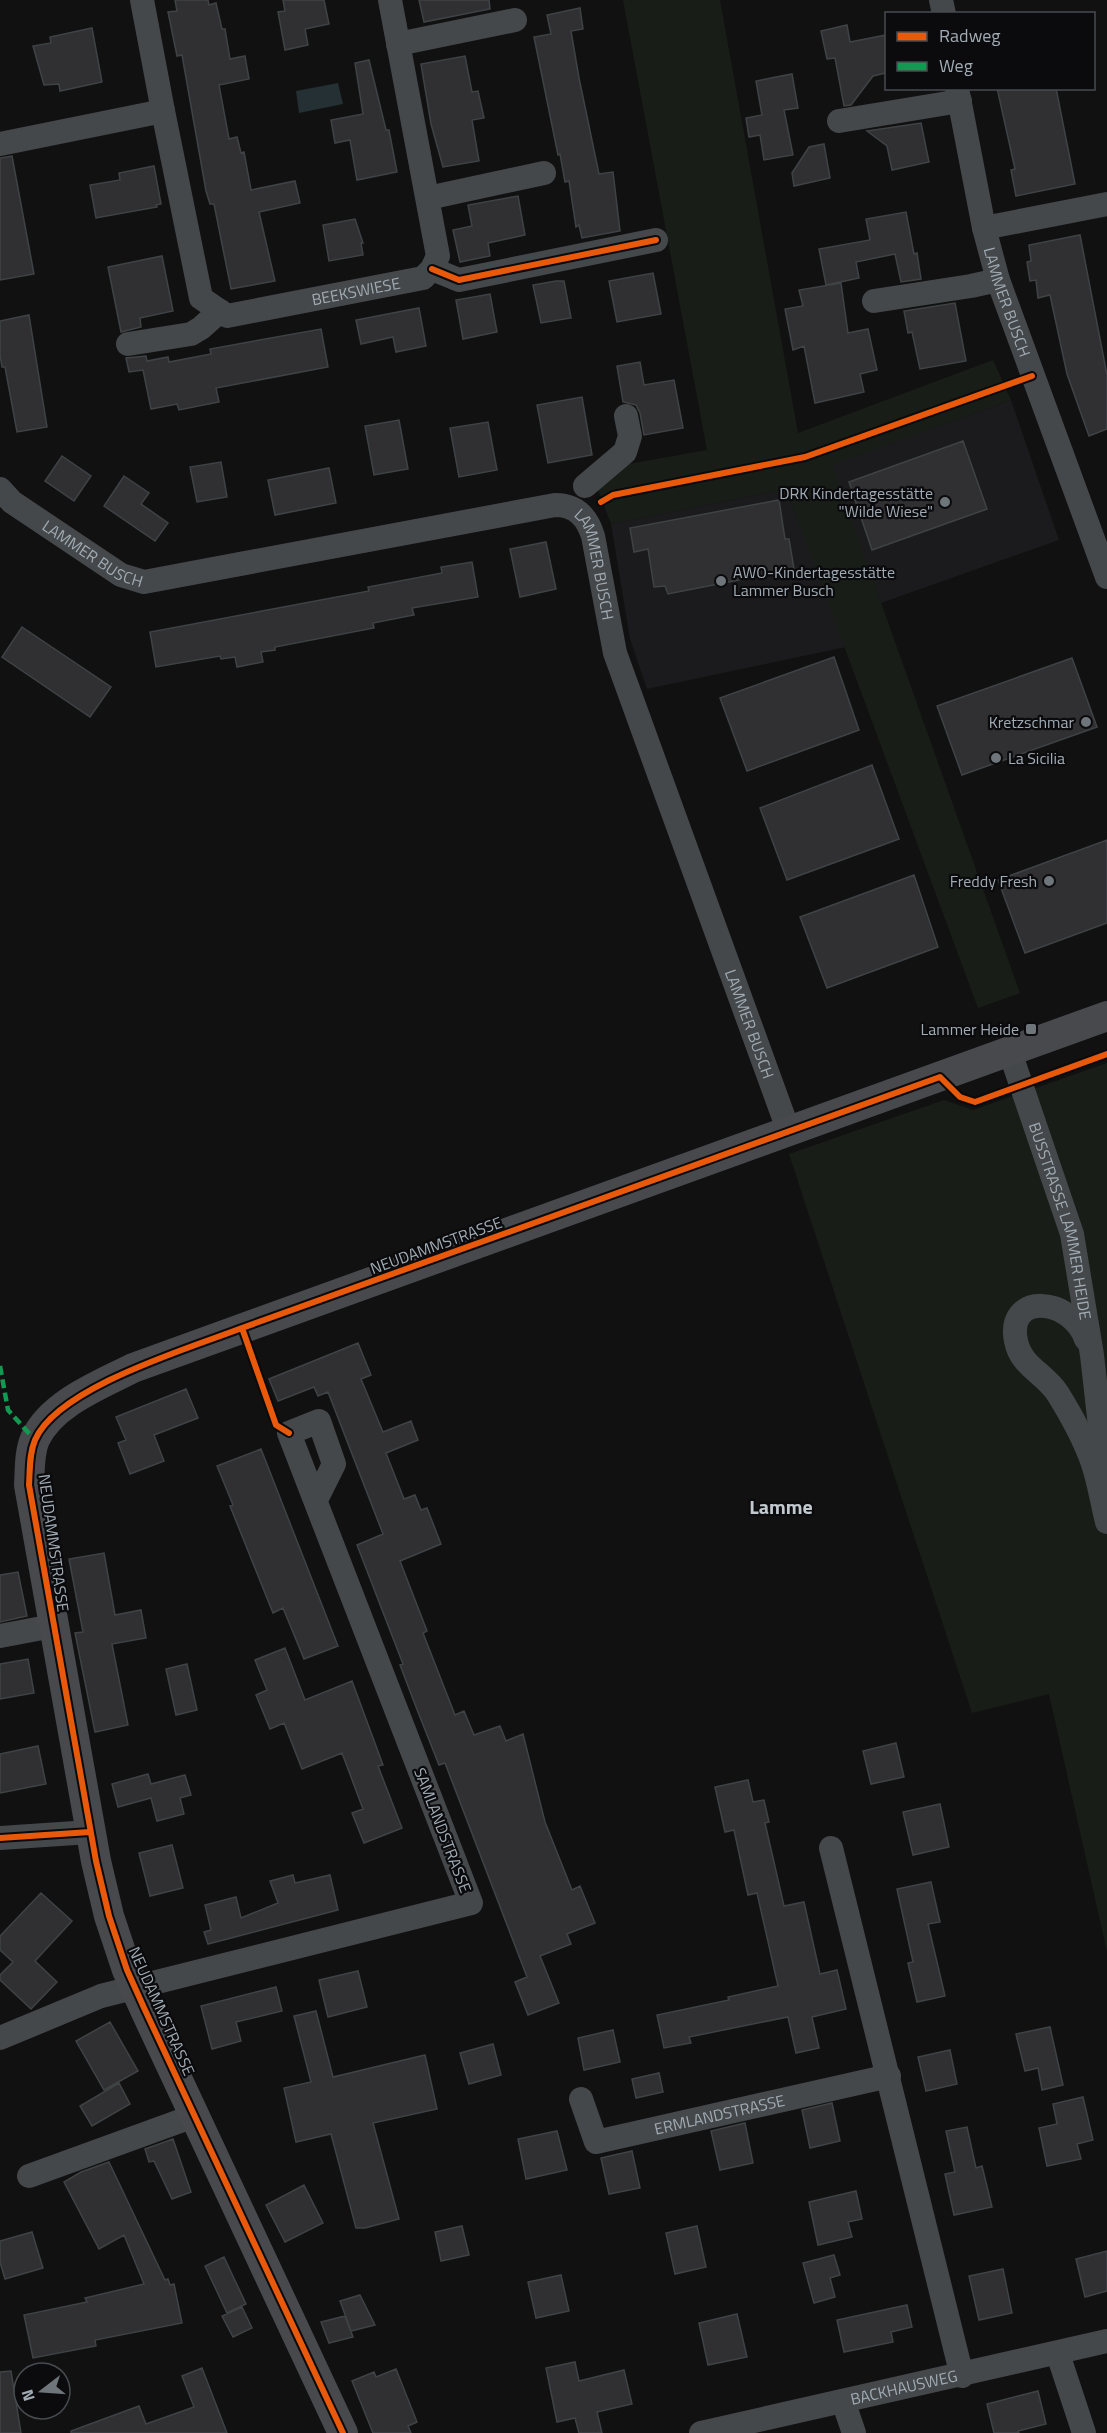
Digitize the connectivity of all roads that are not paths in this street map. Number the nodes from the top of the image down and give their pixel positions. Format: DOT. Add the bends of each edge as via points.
graph roads {
  1 [pos="142,0"];
  2 [pos="390,0"];
  3 [pos="514,20"];
  4 [pos="398,44"];
  5 [pos="959,95"];
  6 [pos="163,111"];
  7 [pos="839,121"];
  8 [pos="0,144"];
  9 [pos="544,174"];
  10 [pos="428,198"];
  11 [pos="1107,204"];
  12 [pos="984,228"];
  13 [pos="656,240"];
  14 [pos="432,269"];
  15 [pos="998,280"];
  16 [pos="874,301"];
  17 [pos="220,311"];
  18 [pos="128,344"];
  19 [pos="626,416"];
  20 [pos="585,486"];
  21 [pos="0,489"];
  22 [pos="1107,578"];
  23 [pos="1107,1016"];
  24 [pos="1010,1052"];
  25 [pos="789,1132"];
  26 [pos="1092,1355"];
  27 [pos="1107,1488"];
  28 [pos="316,1500"];
  29 [pos="1107,1522"];
  30 [pos="53,1626"];
  31 [pos="0,1636"];
  32 [pos="90,1832"];
  33 [pos="0,1838"];
  34 [pos="831,1848"];
  35 [pos="135,1988"];
  36 [pos="0,2038"];
  37 [pos="889,2076"];
  38 [pos="581,2099"];
  39 [pos="194,2116"];
  40 [pos="29,2176"];
  41 [pos="1107,2341"];
  42 [pos="1058,2354"];
  43 [pos="962,2376"];
  44 [pos="843,2401"];
  45 [pos="343,2433"];
  46 [pos="701,2433"];
  47 [pos="854,2433"];
  48 [pos="1084,2433"];
  1 -- 6 [label="street"];
  2 -- 4 [label="street"];
  3 -- 4 [label="street"];
  4 -- 10 [label="street"];
  5 -- 7 [label="street"];
  5 -- 12 [label="street, LAMMER BUSCH"];
  6 -- 8 [label="street"];
  6 -- 17 [label="street" via="201,298"];
  9 -- 10 [label="street"];
  10 -- 14 [label="street" via="438,256"];
  11 -- 12 [label="street"];
  12 -- 15 [label="street, LAMMER BUSCH"];
  13 -- 14 [label="street" via="459,280"];
  14 -- 17 [label="street, BEEKSWIESE" via="423,278 227,316"];
  15 -- 16 [label="street"];
  15 -- 22 [label="street, LAMMER BUSCH"];
  17 -- 18 [label="street" via="191,334"];
  19 -- 20 [label="street" via="630,436 625,452"];
  21 -- 25 [label="street, LAMMER BUSCH" via="12,502 121,575 144,582 555,505 567,505 588,521 615,653"];
  23 -- 24 [label="main road, NEUDAMMSTRASSE"];
  24 -- 25 [label="main road, NEUDAMMSTRASSE"];
  24 -- 26 [label="street, BUSSTRASSE LAMMER HEIDE" via="1072,1234"];
  25 -- 30 [label="main road, NEUDAMMSTRASSE" via="133,1368 57,1412 35,1440 29,1485"];
  26 -- 27 [label="street, BUSSTRASSE LAMMER HEIDE"];
  26 -- 29 [label="street" via="1083,1332 1072,1317 1059,1309 1036,1306 1016,1323 1016,1340 1024,1362 1055,1390 1069,1412 1092,1463"];
  28 -- 35 [label="street, SAMLANDSTRASSE" via="471,1903"];
  30 -- 31 [label="street"];
  30 -- 32 [label="main road, NEUDAMMSTRASSE"];
  32 -- 33 [label="street"];
  32 -- 35 [label="main road, NEUDAMMSTRASSE" via="109,1916"];
  34 -- 37 [label="street"];
  35 -- 36 [label="street" via="101,1996"];
  35 -- 39 [label="main road, NEUDAMMSTRASSE"];
  37 -- 38 [label="street, ERMLANDSTRASSE" via="596,2142"];
  37 -- 43 [label="street"];
  39 -- 40 [label="street"];
  39 -- 45 [label="main road, NEUDAMMSTRASSE"];
  41 -- 42 [label="street, BACKHAUSWEG"];
  42 -- 43 [label="street, BACKHAUSWEG"];
  42 -- 48 [label="street"];
  43 -- 44 [label="street, BACKHAUSWEG"];
  44 -- 46 [label="street, BACKHAUSWEG"];
  44 -- 47 [label="street"];
}
